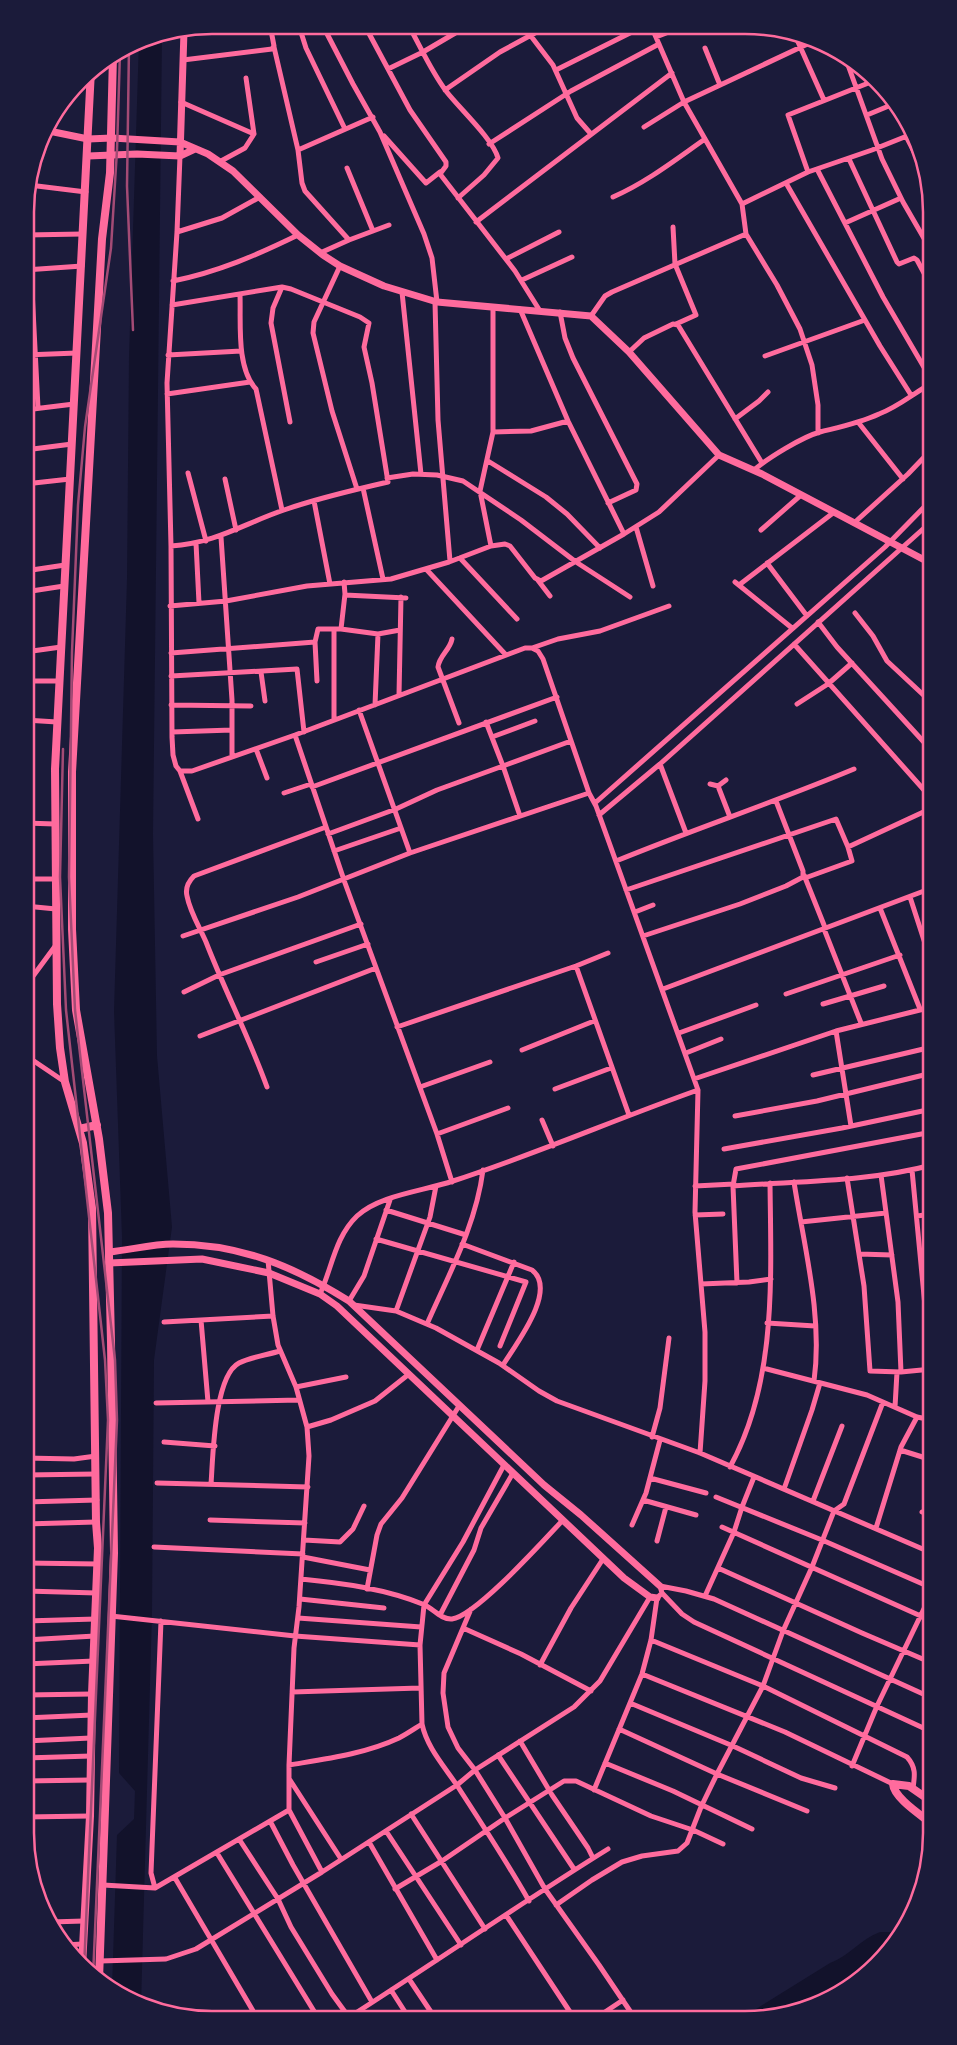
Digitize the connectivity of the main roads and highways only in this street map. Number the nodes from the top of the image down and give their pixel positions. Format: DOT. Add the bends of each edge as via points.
graph roads {
  1 [pos="112,65"];
  2 [pos="90,82"];
  3 [pos="97,1124"];
  4 [pos="79,1129"];
  5 [pos="96,1438"];
  6 [pos="113,1439"];
  7 [pos="923,1795"];
  8 [pos="923,1817"];
  9 [pos="82,1955"];
  10 [pos="101,1972"];
  1 -- 3 [label="main road" via="112,155 102,239 72,772 72,929 76,1010"];
  2 -- 4 [label="main road" via="55,769 57,1004 60,1048"];
  3 -- 4 [label="main road"];
  3 -- 6 [label="main road" via="108,1213"];
  4 -- 5 [label="main road" via="92,1208"];
  5 -- 6 [label="main road"];
  5 -- 9 [label="main road" via="98,1564"];
  6 -- 10 [label="main road" via="114,1553 103,1884 104,1960"];
  7 -- 8 [label="main road" via="903,1784 892,1784 902,1800"];
}
